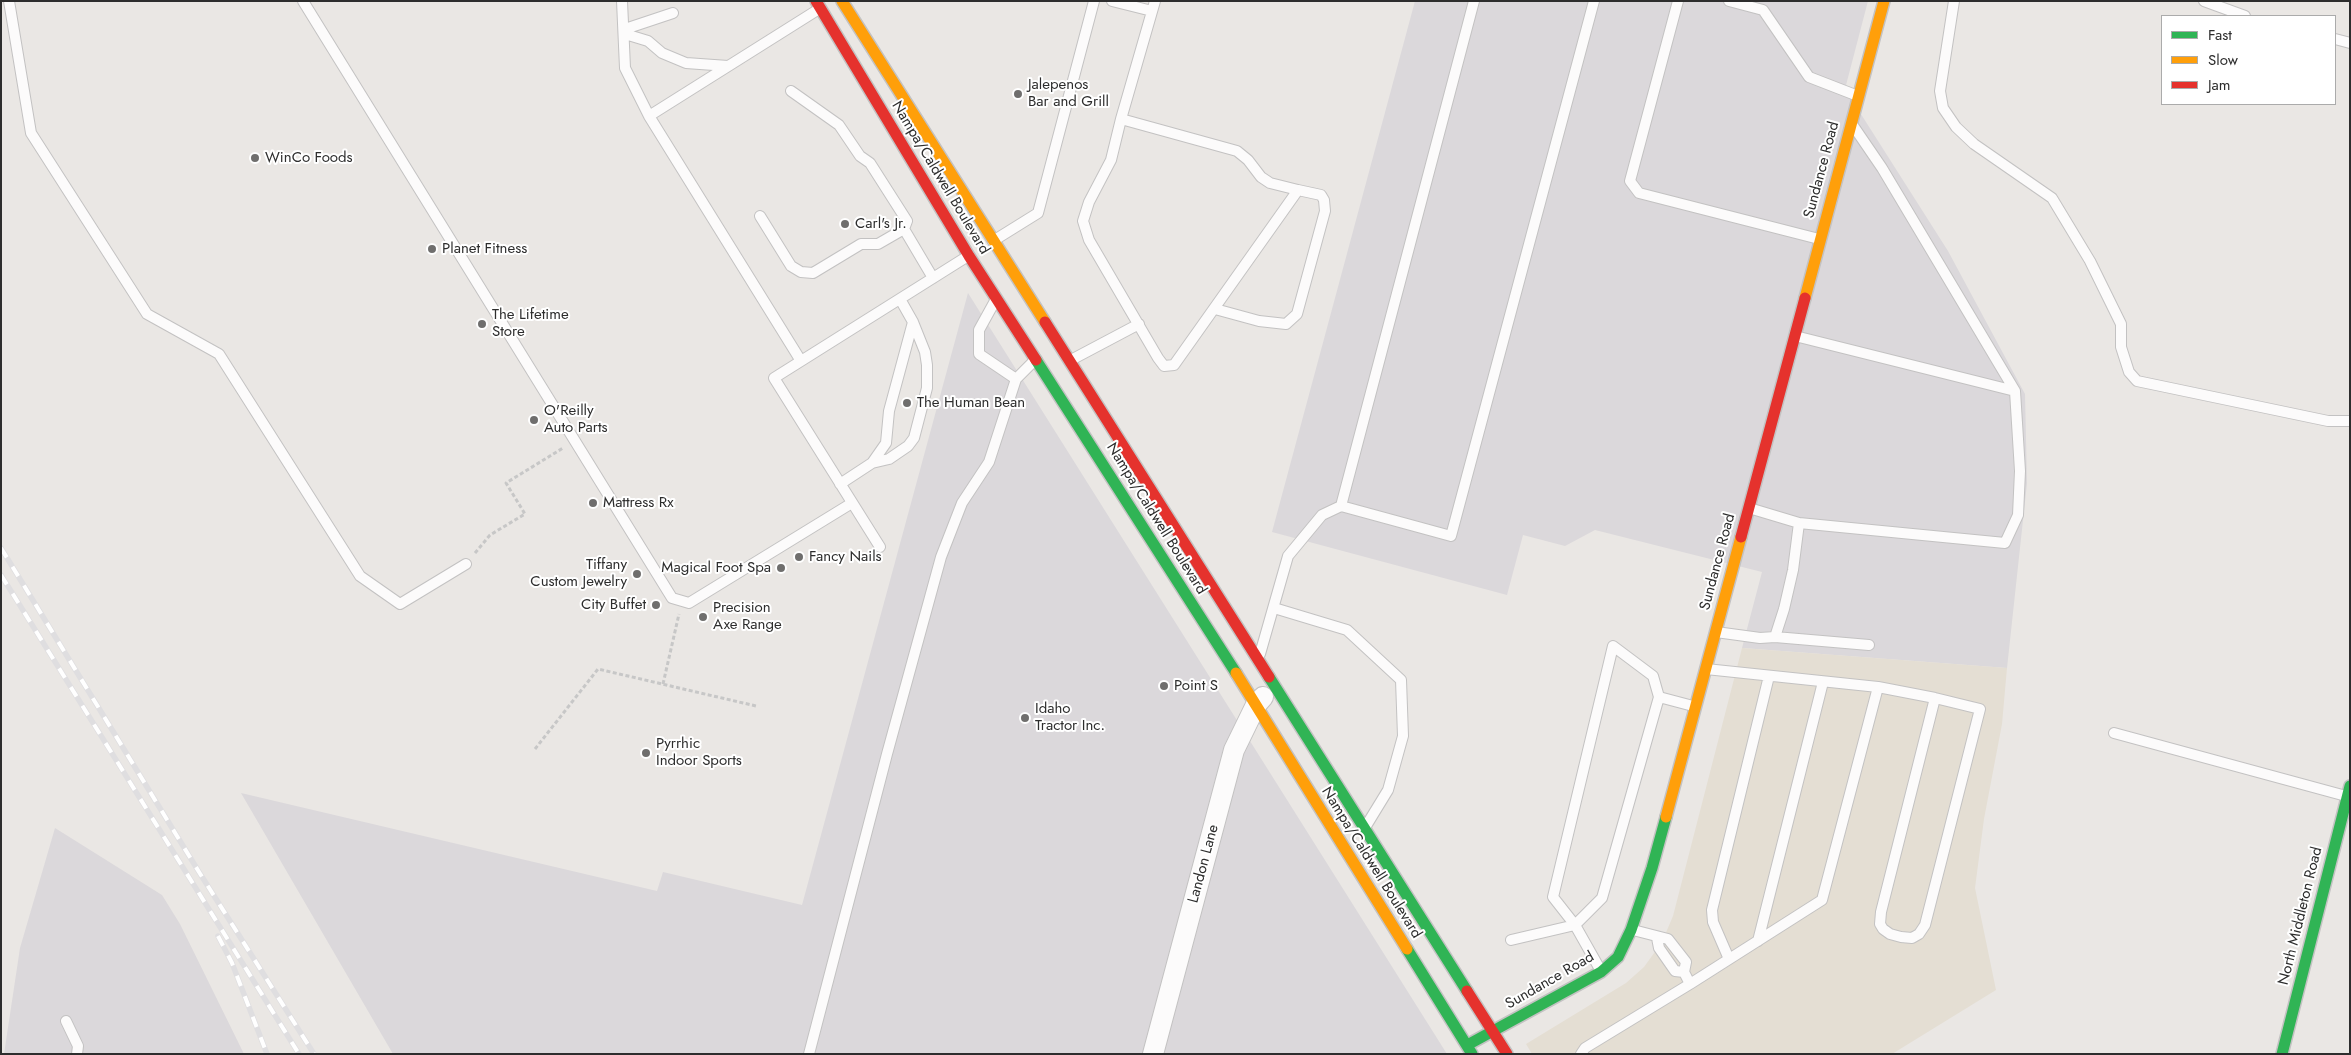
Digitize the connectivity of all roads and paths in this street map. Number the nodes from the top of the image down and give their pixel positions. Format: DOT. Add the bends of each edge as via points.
graph roads {
  1 [pos="9,1"];
  2 [pos="303,1"];
  3 [pos="622,1"];
  4 [pos="830,1"];
  5 [pos="842,1"];
  6 [pos="1094,1"];
  7 [pos="1112,1"];
  8 [pos="1474,1"];
  9 [pos="1594,1"];
  10 [pos="1678,1"];
  11 [pos="1729,1"];
  12 [pos="1884,1"];
  13 [pos="1954,1"];
  14 [pos="2204,1"];
  15 [pos="818,5"];
  16 [pos="1153,6"];
  17 [pos="673,13"];
  18 [pos="2242,15"];
  19 [pos="625,31"];
  20 [pos="2336,39"];
  21 [pos="2350,43"];
  22 [pos="728,66"];
  23 [pos="791,91"];
  24 [pos="1858,96"];
  25 [pos="649,116"];
  26 [pos="1121,119"];
  27 [pos="1851,122"];
  28 [pos="1298,190"];
  29 [pos="760,216"];
  30 [pos="904,229"];
  31 [pos="1820,240"];
  32 [pos="982,248"];
  33 [pos="934,278"];
  34 [pos="996,298"];
  35 [pos="900,299"];
  36 [pos="1215,309"];
  37 [pos="913,322"];
  38 [pos="1139,324"];
  39 [pos="1794,336"];
  40 [pos="1036,359"];
  41 [pos="801,360"];
  42 [pos="1070,361"];
  43 [pos="1016,379"];
  44 [pos="2015,391"];
  45 [pos="2350,421"];
  46 [pos="574,441"];
  47 [pos="872,463"];
  48 [pos="840,484"];
  49 [pos="852,503"];
  50 [pos="1341,506"];
  51 [pos="1748,508"];
  52 [pos="1799,523"];
  53 [pos="880,547"];
  54 [pos="466,564"];
  55 [pos="682,601"];
  56 [pos="1274,608"];
  57 [pos="1715,632"];
  58 [pos="1775,637"];
  59 [pos="1870,645"];
  60 [pos="1258,659"];
  61 [pos="1705,669"];
  62 [pos="1769,676"];
  63 [pos="1823,682"];
  64 [pos="663,684"];
  65 [pos="1275,685"];
  66 [pos="1878,688"];
  67 [pos="1659,697"];
  68 [pos="1935,698"];
  69 [pos="1256,705"];
  70 [pos="756,706"];
  71 [pos="1695,707"];
  72 [pos="2114,733"];
  73 [pos="535,749"];
  74 [pos="2348,800"];
  75 [pos="1365,827"];
  76 [pos="1575,925"];
  77 [pos="1631,930"];
  78 [pos="1511,940"];
  79 [pos="1758,941"];
  80 [pos="1729,959"];
  81 [pos="1601,972"];
  82 [pos="1690,984"];
  83 [pos="66,1020"];
  84 [pos="1493,1030"];
  85 [pos="1469,1050"];
  86 [pos="77,1054"];
  87 [pos="809,1054"];
  88 [pos="1153,1054"];
  89 [pos="1507,1054"];
  90 [pos="1581,1054"];
  91 [pos="2282,1054"];
  1 -- 54 [label="lane" via="31,133 147,314 219,354 360,576 400,604"];
  2 -- 46 [label="lane"];
  3 -- 19 [label="lane"];
  4 -- 15 [label="lane"];
  5 -- 32 [label="main road, Nampa/Caldwell Boulevard"];
  6 -- 32 [label="lane" via="1038,213"];
  7 -- 16 [label="lane"];
  8 -- 50 [label="lane"];
  9 -- 50 [label="lane" via="1451,536"];
  10 -- 31 [label="lane" via="1630,181 1639,193"];
  11 -- 24 [label="lane" via="1763,10 1809,77"];
  12 -- 24 [label="main road, Sundance Road"];
  13 -- 45 [label="lane" via="1940,91 1943,108 1956,127 1974,144 2052,198 2090,261 2121,324 2121,348 2129,372 2137,381 2328,421"];
  14 -- 18 [label="lane"];
  15 -- 22 [label="lane"];
  15 -- 32 [label="main road, Nampa/Caldwell Boulevard"];
  16 -- 26 [label="lane"];
  17 -- 19 [label="lane"];
  19 -- 22 [label="lane" via="648,41 662,53 686,62"];
  19 -- 25 [label="lane" via="625,68"];
  20 -- 21 [label="lane"];
  22 -- 25 [label="lane"];
  23 -- 30 [label="lane" via="840,125 860,156 870,163 906,221"];
  24 -- 27 [label="main road, Sundance Road"];
  25 -- 41 [label="lane"];
  26 -- 28 [label="lane" via="1237,151 1270,184"];
  26 -- 38 [label="lane" via="1111,160 1083,220 1089,240"];
  27 -- 31 [label="main road, Sundance Road"];
  27 -- 44 [label="lane" via="1882,168"];
  28 -- 36 [label="lane"];
  28 -- 36 [label="lane" via="1321,195 1325,211 1298,314 1286,324 1259,321"];
  29 -- 30 [label="lane" via="791,266 807,273 813,273 862,244 878,244"];
  30 -- 33 [label="lane"];
  31 -- 39 [label="main road, Sundance Road"];
  32 -- 33 [label="lane"];
  32 -- 34 [label="main road, Nampa/Caldwell Boulevard"];
  32 -- 42 [label="main road, Nampa/Caldwell Boulevard"];
  33 -- 35 [label="lane"];
  34 -- 40 [label="main road, Nampa/Caldwell Boulevard"];
  34 -- 43 [label="lane" via="979,330 979,354"];
  35 -- 37 [label="lane"];
  35 -- 41 [label="lane"];
  36 -- 38 [label="lane" via="1174,365 1164,366"];
  37 -- 47 [label="lane" via="889,411 886,443"];
  37 -- 47 [label="lane" via="927,365 927,388 914,438 890,458"];
  38 -- 42 [label="lane"];
  39 -- 44 [label="lane"];
  39 -- 51 [label="main road, Sundance Road"];
  40 -- 43 [label="lane"];
  40 -- 69 [label="main road, Nampa/Caldwell Boulevard"];
  41 -- 48 [label="lane" via="774,378"];
  42 -- 60 [label="main road, Nampa/Caldwell Boulevard"];
  43 -- 87 [label="lane" via="989,462 962,503 941,557"];
  44 -- 52 [label="lane" via="2020,471 2018,516 2005,543"];
  46 -- 54 [label="path" via="506,483 525,514 490,535"];
  46 -- 55 [label="lane" via="672,598"];
  47 -- 48 [label="lane"];
  48 -- 49 [label="lane"];
  49 -- 53 [label="lane"];
  49 -- 55 [label="lane" via="689,603"];
  50 -- 56 [label="lane" via="1322,515 1288,556"];
  51 -- 52 [label="lane"];
  51 -- 57 [label="main road, Sundance Road"];
  52 -- 58 [label="lane" via="1793,570"];
  55 -- 64 [label="path"];
  56 -- 60 [label="lane"];
  56 -- 75 [label="lane" via="1347,630 1401,680 1404,736 1388,790"];
  57 -- 58 [label="lane"];
  57 -- 61 [label="main road, Sundance Road"];
  58 -- 59 [label="lane"];
  60 -- 65 [label="main road, Nampa/Caldwell Boulevard"];
  61 -- 62 [label="lane"];
  61 -- 71 [label="main road, Sundance Road"];
  62 -- 63 [label="lane"];
  62 -- 80 [label="lane" via="1712,910 1713,922"];
  63 -- 66 [label="lane"];
  63 -- 79 [label="lane"];
  64 -- 70 [label="path"];
  64 -- 73 [label="path" via="598,669"];
  65 -- 69 [label="street, Landon Lane"];
  65 -- 75 [label="main road, Nampa/Caldwell Boulevard"];
  66 -- 68 [label="lane"];
  66 -- 79 [label="lane" via="1822,900"];
  67 -- 71 [label="lane"];
  67 -- 76 [label="lane" via="1602,898"];
  67 -- 76 [label="lane" via="1653,676 1612,646 1553,897"];
  68 -- 68 [label="lane" via="1980,709 1925,925 1912,938 1890,934 1880,924 1881,912"];
  69 -- 85 [label="main road, Nampa/Caldwell Boulevard"];
  69 -- 88 [label="street, Landon Lane" via="1234,750"];
  71 -- 77 [label="main road, Sundance Road" via="1652,868"];
  72 -- 74 [label="lane"];
  74 -- 91 [label="main road, North Middleton Road"];
  75 -- 84 [label="main road, Nampa/Caldwell Boulevard"];
  76 -- 78 [label="lane"];
  76 -- 81 [label="lane"];
  77 -- 81 [label="main road, Sundance Road" via="1618,957"];
  77 -- 82 [label="lane" via="1668,939 1686,962 1684,972"];
  79 -- 80 [label="lane"];
  80 -- 82 [label="lane"];
  81 -- 84 [label="main road, Sundance Road"];
  82 -- 90 [label="lane" via="1585,1048"];
  83 -- 86 [label="lane" via="78,1046"];
  84 -- 85 [label="main road, Sundance Road"];
  84 -- 89 [label="main road, Nampa/Caldwell Boulevard"];
}
